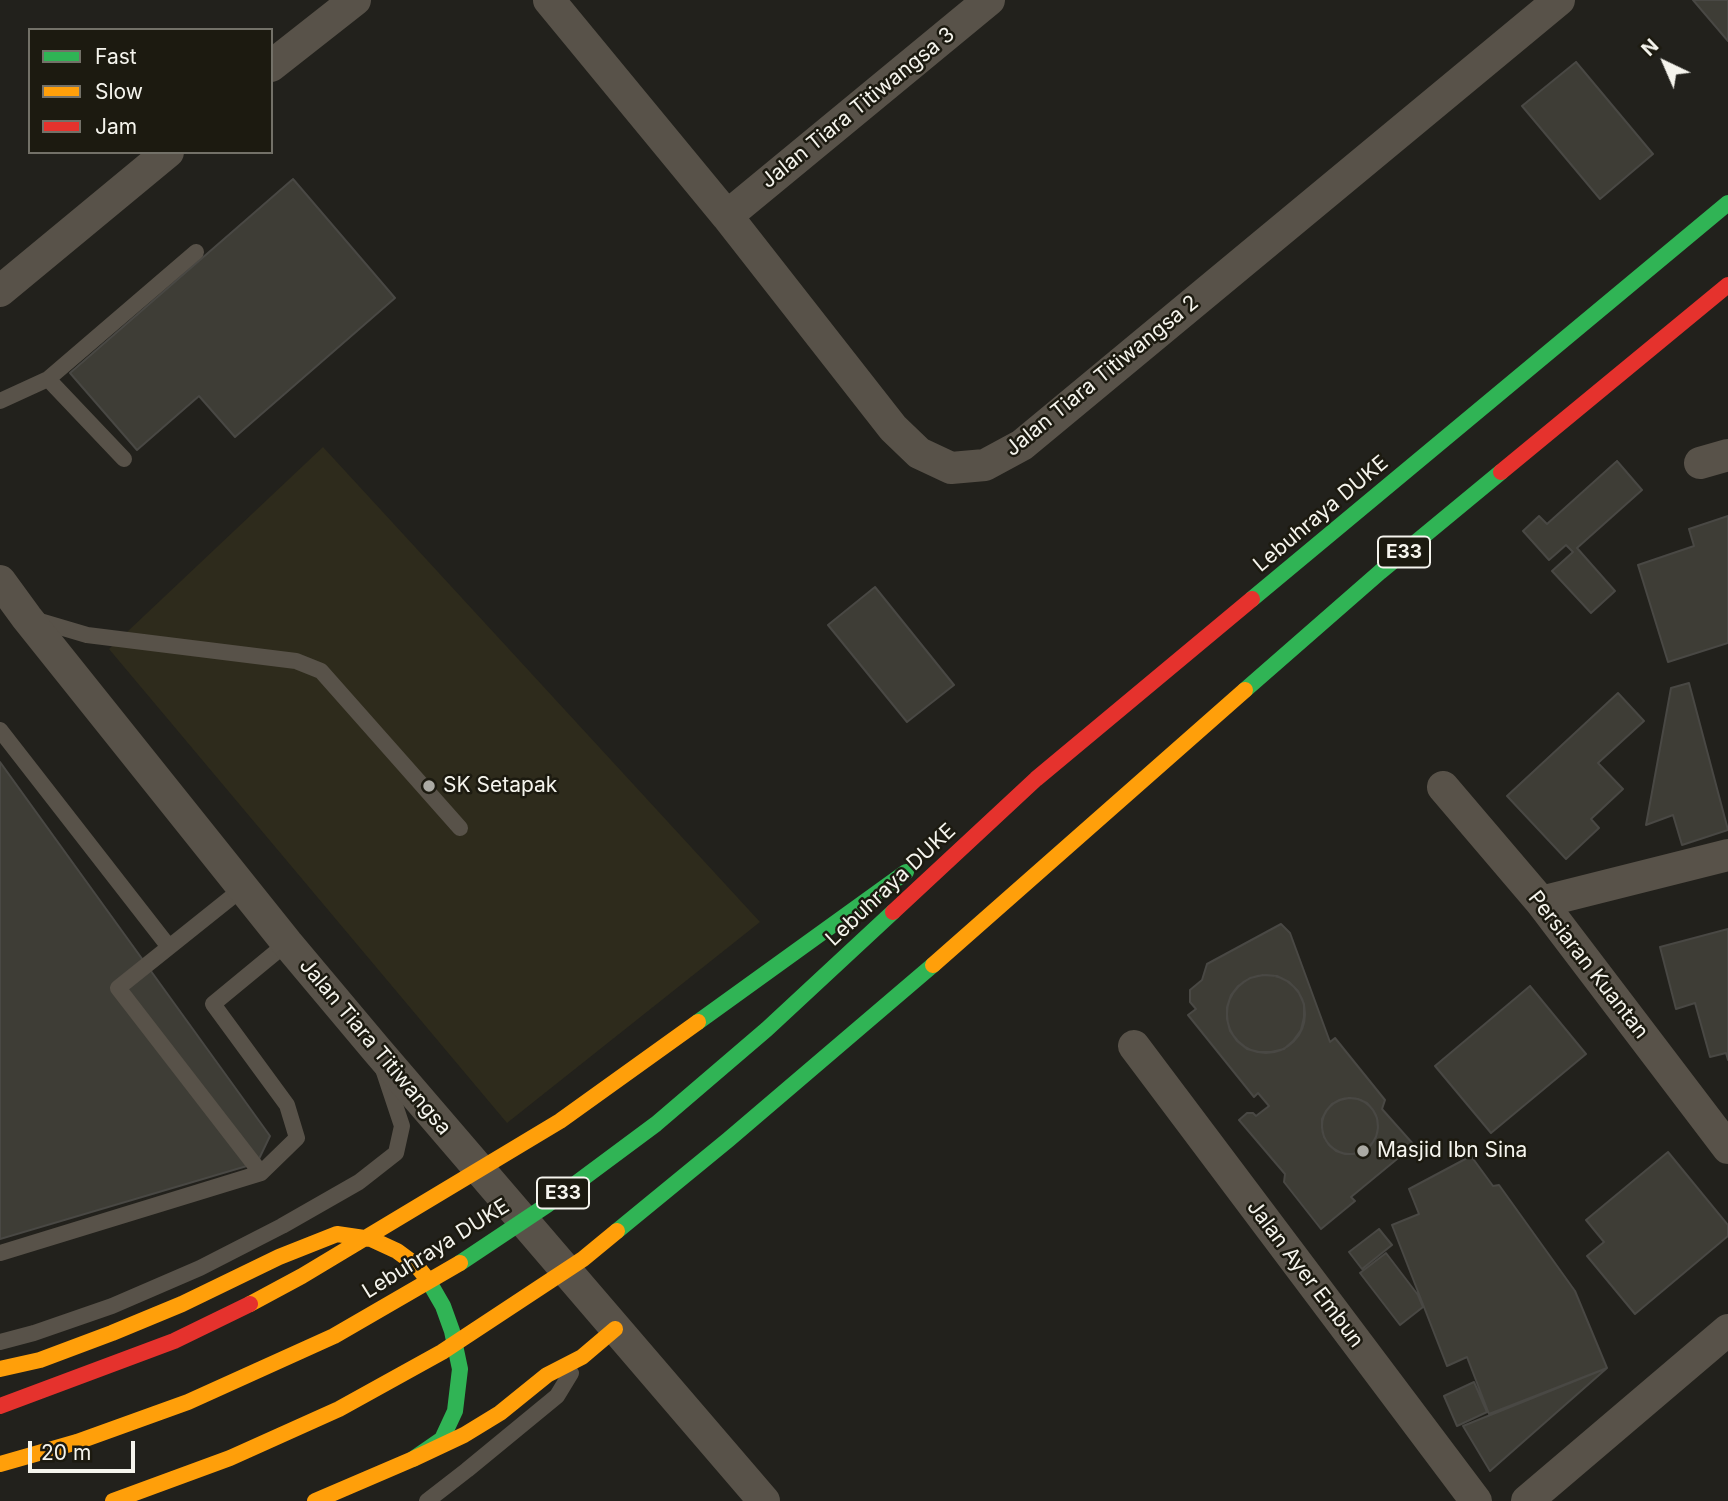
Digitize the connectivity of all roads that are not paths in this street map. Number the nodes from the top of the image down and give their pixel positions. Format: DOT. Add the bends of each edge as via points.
graph roads {
  1 [pos="549,0"];
  2 [pos="989,0"];
  3 [pos="1559,0"];
  4 [pos="343,4"];
  5 [pos="273,64"];
  6 [pos="166,154"];
  7 [pos="1728,203"];
  8 [pos="727,216"];
  9 [pos="196,252"];
  10 [pos="1728,285"];
  11 [pos="0,291"];
  12 [pos="48,379"];
  13 [pos="0,401"];
  14 [pos="124,459"];
  15 [pos="0,581"];
  16 [pos="27,618"];
  17 [pos="0,730"];
  18 [pos="1036,779"];
  19 [pos="1443,787"];
  20 [pos="460,828"];
  21 [pos="1728,855"];
  22 [pos="243,888"];
  23 [pos="1541,902"];
  24 [pos="287,943"];
  25 [pos="169,947"];
  26 [pos="1134,1046"];
  27 [pos="376,1049"];
  28 [pos="1728,1148"];
  29 [pos="261,1173"];
  30 [pos="0,1253"];
  31 [pos="615,1329"];
  32 [pos="1728,1330"];
  33 [pos="0,1342"];
  34 [pos="582,1357"];
  35 [pos="0,1369"];
  36 [pos="7,1404"];
  37 [pos="413,1459"];
  38 [pos="0,1464"];
  39 [pos="113,1501"];
  40 [pos="316,1501"];
  41 [pos="427,1501"];
  42 [pos="764,1501"];
  43 [pos="1476,1501"];
  44 [pos="1527,1501"];
  1 -- 8 [label="street, Jalan Tiara Titiwangsa 2"];
  2 -- 8 [label="street, Jalan Tiara Titiwangsa 3"];
  3 -- 8 [label="street, Jalan Tiara Titiwangsa 2" via="1022,445 985,465 951,468 919,453 893,428"];
  4 -- 5 [label="street"];
  6 -- 11 [label="street"];
  7 -- 18 [label="highway, Lebuhraya DUKE / E33"];
  9 -- 12 [label="lane"];
  10 -- 39 [label="highway, E33" via="1380,572 888,1005 583,1259 442,1352 339,1409 230,1458"];
  12 -- 13 [label="lane"];
  12 -- 14 [label="lane"];
  15 -- 16 [label="street, Jalan Tiara Titiwangsa"];
  16 -- 20 [label="lane" via="87,635 296,661 321,671"];
  16 -- 22 [label="street, Jalan Tiara Titiwangsa"];
  17 -- 25 [label="lane"];
  18 -- 36 [label="highway" via="560,1121 239,1310 174,1341"];
  18 -- 38 [label="highway, Lebuhraya DUKE / E33" via="767,1029 656,1124 461,1262 334,1336 188,1402"];
  19 -- 23 [label="street, Persiaran Kuantan"];
  21 -- 23 [label="street"];
  22 -- 24 [label="street, Jalan Tiara Titiwangsa"];
  22 -- 25 [label="lane"];
  23 -- 28 [label="street, Persiaran Kuantan"];
  24 -- 27 [label="street, Jalan Tiara Titiwangsa"];
  24 -- 29 [label="lane" via="213,1004 287,1105 297,1138"];
  25 -- 29 [label="lane" via="118,988"];
  26 -- 43 [label="street, Jalan Ayer Embun"];
  27 -- 31 [label="street, Jalan Tiara Titiwangsa"];
  27 -- 33 [label="lane" via="402,1126 396,1153 359,1182 200,1268 112,1306"];
  29 -- 30 [label="lane"];
  31 -- 34 [label="highway"];
  31 -- 42 [label="street, Jalan Tiara Titiwangsa"];
  32 -- 44 [label="street"];
  34 -- 37 [label="highway" via="547,1375 464,1435"];
  34 -- 41 [label="lane" via="557,1395"];
  35 -- 37 [label="highway" via="40,1360 159,1314 337,1234 371,1238 416,1265 432,1286 452,1331 460,1370 455,1412 442,1439"];
  37 -- 40 [label="highway"];
}
